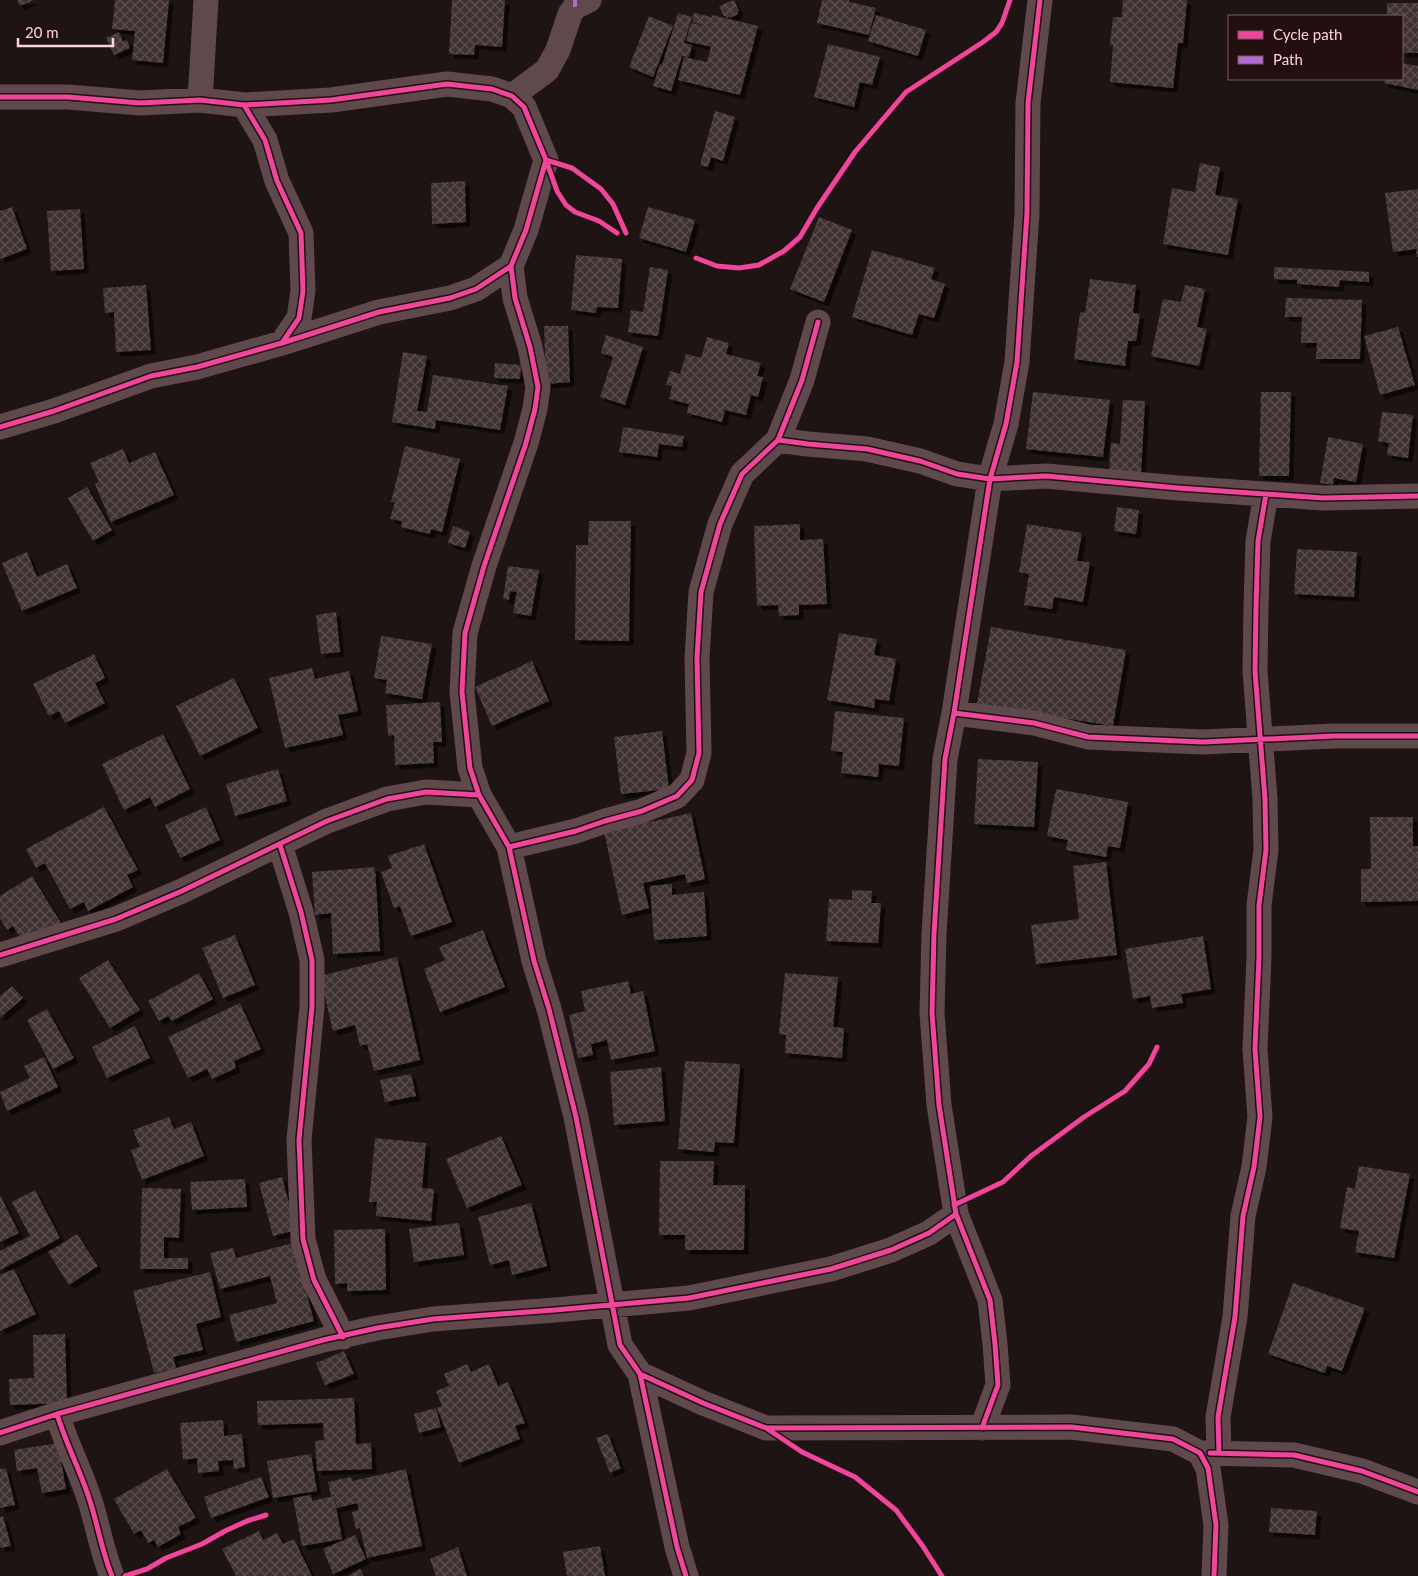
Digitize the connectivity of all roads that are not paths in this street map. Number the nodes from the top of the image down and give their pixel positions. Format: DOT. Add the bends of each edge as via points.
graph roads {
  1 [pos="206,0"];
  2 [pos="589,0"];
  3 [pos="1040,0"];
  4 [pos="512,96"];
  5 [pos="0,97"];
  6 [pos="200,100"];
  7 [pos="244,105"];
  8 [pos="511,266"];
  9 [pos="818,322"];
  10 [pos="282,342"];
  11 [pos="0,427"];
  12 [pos="778,440"];
  13 [pos="990,479"];
  14 [pos="1266,494"];
  15 [pos="1418,496"];
  16 [pos="954,713"];
  17 [pos="1418,736"];
  18 [pos="1259,740"];
  19 [pos="479,795"];
  20 [pos="280,845"];
  21 [pos="509,847"];
  22 [pos="0,955"];
  23 [pos="956,1214"];
  24 [pos="611,1305"];
  25 [pos="343,1337"];
  26 [pos="640,1374"];
  27 [pos="57,1414"];
  28 [pos="982,1428"];
  29 [pos="0,1432"];
  30 [pos="1210,1453"];
  31 [pos="1418,1492"];
  32 [pos="112,1576"];
  33 [pos="686,1576"];
  34 [pos="1214,1576"];
  1 -- 6 [label="street"];
  2 -- 4 [label="street" via="575,7 570,14 558,50 547,70"];
  3 -- 13 [label="street" via="1028,103 1027,213 1017,362 1006,424"];
  4 -- 7 [label="street" via="492,89 447,84 331,100"];
  4 -- 8 [label="street" via="524,107 546,160 526,230"];
  5 -- 6 [label="street" via="68,97 140,103"];
  6 -- 7 [label="street"];
  7 -- 10 [label="street" via="264,140 277,181 301,233 303,291 299,318"];
  8 -- 10 [label="street" via="476,289 450,298 379,312"];
  8 -- 19 [label="street" via="515,298 538,387 526,443 465,633 462,692 470,768"];
  9 -- 12 [label="street" via="802,380"];
  10 -- 11 [label="street" via="197,367 151,376"];
  12 -- 13 [label="street" via="867,449 920,461 957,474"];
  12 -- 21 [label="street" via="742,474 720,524 701,592 697,658 700,752 692,780 677,796 642,811"];
  13 -- 14 [label="street" via="1046,476"];
  13 -- 16 [label="street"];
  14 -- 15 [label="street" via="1323,498"];
  14 -- 18 [label="street" via="1258,541 1256,608"];
  16 -- 18 [label="street" via="1034,723 1088,737 1203,742"];
  16 -- 23 [label="street" via="945,759 932,1013 939,1104"];
  17 -- 18 [label="street"];
  18 -- 30 [label="street" via="1266,850 1259,905 1255,1049 1260,1117 1244,1216 1235,1317"];
  19 -- 20 [label="street" via="426,792 387,799 327,821"];
  19 -- 21 [label="street"];
  20 -- 22 [label="street" via="116,919"];
  20 -- 25 [label="street" via="312,960 312,1007 298,1140 303,1239 314,1280"];
  21 -- 24 [label="street" via="534,961 576,1117"];
  23 -- 24 [label="street" via="929,1233 831,1270 689,1298"];
  23 -- 28 [label="street" via="990,1300 998,1385"];
  24 -- 25 [label="street" via="433,1319"];
  24 -- 26 [label="street" via="620,1345"];
  25 -- 27 [label="street"];
  26 -- 28 [label="street" via="766,1428"];
  26 -- 33 [label="street"];
  27 -- 29 [label="street"];
  27 -- 32 [label="street" via="91,1503"];
  28 -- 30 [label="street" via="1071,1427 1135,1434 1173,1439"];
  30 -- 31 [label="street" via="1294,1455 1362,1471"];
  30 -- 34 [label="street" via="1208,1468 1216,1525"];
}
